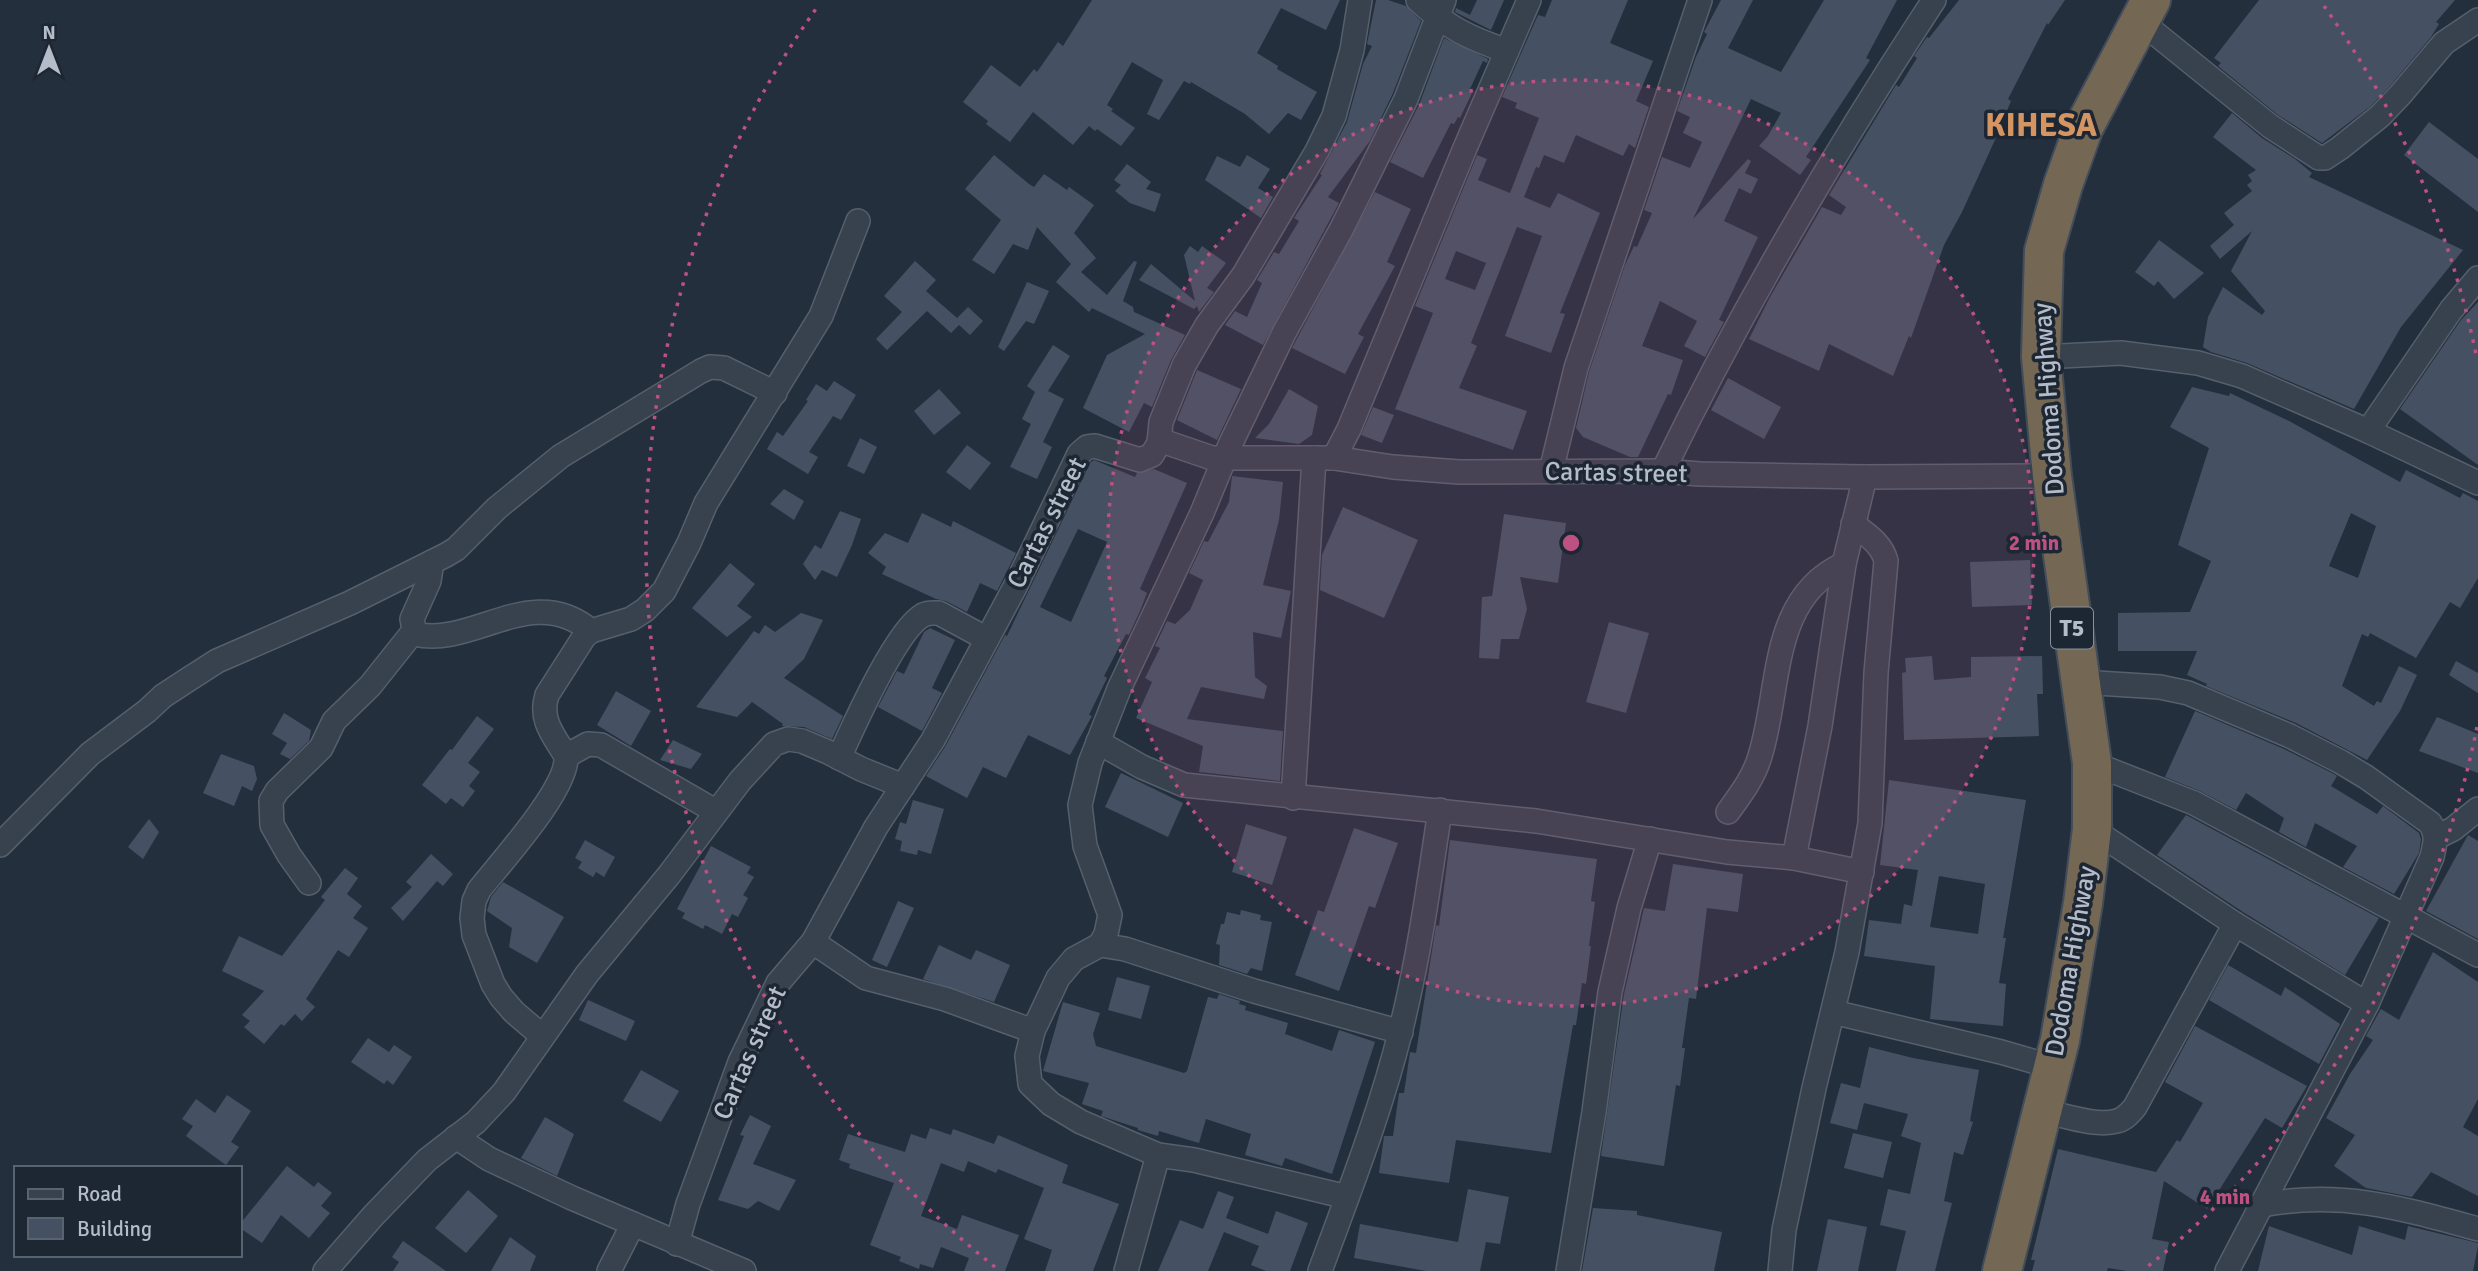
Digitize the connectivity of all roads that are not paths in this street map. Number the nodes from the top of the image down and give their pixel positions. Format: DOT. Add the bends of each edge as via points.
graph roads {
  1 [pos="1360,0"];
  2 [pos="1418,0"];
  3 [pos="1529,0"];
  4 [pos="1700,0"];
  5 [pos="1934,0"];
  6 [pos="1441,9"];
  7 [pos="2145,10"];
  8 [pos="2478,20"];
  9 [pos="1507,51"];
  10 [pos="858,221"];
  11 [pos="2478,278"];
  12 [pos="2040,357"];
  13 [pos="775,393"];
  14 [pos="2368,430"];
  15 [pos="1160,443"];
  16 [pos="1226,458"];
  17 [pos="1324,458"];
  18 [pos="1551,471"];
  19 [pos="1663,471"];
  20 [pos="2052,476"];
  21 [pos="1865,477"];
  22 [pos="2478,483"];
  23 [pos="1853,524"];
  24 [pos="432,562"];
  25 [pos="1844,565"];
  26 [pos="591,631"];
  27 [pos="413,632"];
  28 [pos="987,639"];
  29 [pos="2081,682"];
  30 [pos="1098,742"];
  31 [pos="566,756"];
  32 [pos="839,758"];
  33 [pos="2092,763"];
  34 [pos="903,786"];
  35 [pos="1293,797"];
  36 [pos="2478,809"];
  37 [pos="1440,810"];
  38 [pos="715,811"];
  39 [pos="1728,812"];
  40 [pos="2092,829"];
  41 [pos="2437,837"];
  42 [pos="1650,839"];
  43 [pos="0,845"];
  44 [pos="1794,858"];
  45 [pos="1862,872"];
  46 [pos="309,883"];
  47 [pos="2407,917"];
  48 [pos="2235,923"];
  49 [pos="813,942"];
  50 [pos="1101,945"];
  51 [pos="2478,955"];
  52 [pos="2367,1004"];
  53 [pos="1833,1012"];
  54 [pos="1033,1031"];
  55 [pos="1401,1032"];
  56 [pos="541,1036"];
  57 [pos="2053,1067"];
  58 [pos="2042,1111"];
  59 [pos="456,1137"];
  60 [pos="1158,1155"];
  61 [pos="1347,1197"];
  62 [pos="2262,1205"];
  63 [pos="633,1224"];
  64 [pos="2478,1230"];
  65 [pos="677,1244"];
  66 [pos="325,1271"];
  67 [pos="608,1271"];
  68 [pos="744,1271"];
  69 [pos="1126,1271"];
  70 [pos="1320,1271"];
  71 [pos="1568,1271"];
  72 [pos="1780,1271"];
  73 [pos="2002,1271"];
  74 [pos="2227,1271"];
  1 -- 15 [label="street" via="1334,116 1243,276 1184,365 1161,422"];
  2 -- 6 [label="street"];
  3 -- 9 [label="street"];
  4 -- 18 [label="street" via="1576,368"];
  5 -- 19 [label="street" via="1816,188"];
  6 -- 9 [label="street" via="1461,33"];
  6 -- 16 [label="street" via="1389,135 1284,333"];
  7 -- 8 [label="street" via="2270,125 2319,158 2340,148 2380,116 2444,43"];
  7 -- 12 [label="highway, Dodoma Highway / T5" via="2083,129 2063,185 2044,251"];
  9 -- 17 [label="street" via="1360,404"];
  10 -- 13 [label="street" via="821,316"];
  11 -- 14 [label="street"];
  12 -- 14 [label="street" via="2121,353 2198,363 2242,376"];
  12 -- 20 [label="highway, Dodoma Highway / T5"];
  13 -- 24 [label="street" via="724,368 701,371 561,456 456,548"];
  13 -- 26 [label="street" via="706,503 664,591 631,619"];
  14 -- 22 [label="street"];
  15 -- 16 [label="street, Cartas street"];
  15 -- 28 [label="street, Cartas street" via="1143,459 1105,448 1084,449"];
  16 -- 17 [label="street, Cartas street"];
  16 -- 30 [label="street"];
  17 -- 18 [label="street, Cartas street" via="1459,472"];
  17 -- 35 [label="street" via="1312,526"];
  18 -- 19 [label="street, Cartas street"];
  19 -- 21 [label="street, Cartas street"];
  20 -- 21 [label="street, Cartas street"];
  20 -- 29 [label="highway, Dodoma Highway / T5"];
  21 -- 23 [label="street"];
  23 -- 25 [label="street"];
  23 -- 45 [label="street" via="1884,552 1886,561 1870,823"];
  24 -- 27 [label="street" via="429,582 412,620"];
  24 -- 43 [label="street" via="217,661 172,690 90,754"];
  25 -- 39 [label="street" via="1805,593 1792,618 1782,642 1760,757"];
  25 -- 44 [label="street"];
  26 -- 27 [label="street" via="570,617 545,613 432,635"];
  26 -- 31 [label="street" via="579,642 544,703 548,728"];
  27 -- 46 [label="street" via="334,722 321,748 271,801 272,825"];
  28 -- 32 [label="street" via="939,613 921,617 875,681"];
  28 -- 34 [label="street, Cartas street"];
  29 -- 33 [label="highway, Dodoma Highway / T5"];
  29 -- 41 [label="street" via="2188,693 2249,718 2366,777 2430,823"];
  30 -- 35 [label="street" via="1184,785"];
  30 -- 50 [label="street" via="1080,805 1084,846 1110,915"];
  31 -- 38 [label="street" via="588,744 601,745"];
  31 -- 56 [label="street" via="563,776 548,802 479,890 473,910 474,935 493,984 514,1012"];
  32 -- 34 [label="street"];
  32 -- 38 [label="street" via="802,741 778,741"];
  33 -- 40 [label="highway, Dodoma Highway / T5"];
  33 -- 47 [label="street" via="2194,803"];
  34 -- 49 [label="street, Cartas street" via="848,874"];
  35 -- 37 [label="street"];
  36 -- 41 [label="street"];
  37 -- 42 [label="street"];
  37 -- 55 [label="street" via="1420,946"];
  38 -- 56 [label="street"];
  40 -- 48 [label="street"];
  40 -- 57 [label="highway, Dodoma Highway / T5"];
  41 -- 47 [label="street"];
  42 -- 44 [label="street"];
  42 -- 71 [label="street" via="1610,992"];
  44 -- 45 [label="street"];
  45 -- 53 [label="street"];
  47 -- 51 [label="street"];
  47 -- 52 [label="street"];
  48 -- 52 [label="street"];
  48 -- 58 [label="street" via="2127,1116 2100,1122"];
  49 -- 54 [label="street" via="866,978 944,999"];
  49 -- 65 [label="street, Cartas street" via="778,983 740,1062"];
  50 -- 54 [label="street" via="1074,959 1058,978"];
  50 -- 55 [label="street"];
  52 -- 62 [label="street"];
  53 -- 57 [label="street"];
  53 -- 72 [label="street" via="1784,1230"];
  54 -- 60 [label="street" via="1027,1068 1036,1091 1081,1122"];
  55 -- 61 [label="street"];
  56 -- 59 [label="street" via="504,1092"];
  57 -- 58 [label="highway, Dodoma Highway / T5"];
  58 -- 73 [label="highway, Dodoma Highway / T5"];
  59 -- 63 [label="street" via="489,1158"];
  59 -- 66 [label="street" via="427,1160"];
  60 -- 61 [label="street"];
  60 -- 69 [label="street"];
  61 -- 70 [label="street"];
  62 -- 64 [label="street" via="2305,1199 2350,1200 2397,1206"];
  62 -- 74 [label="street"];
  63 -- 65 [label="street"];
  63 -- 67 [label="street"];
  65 -- 68 [label="street"];
}
